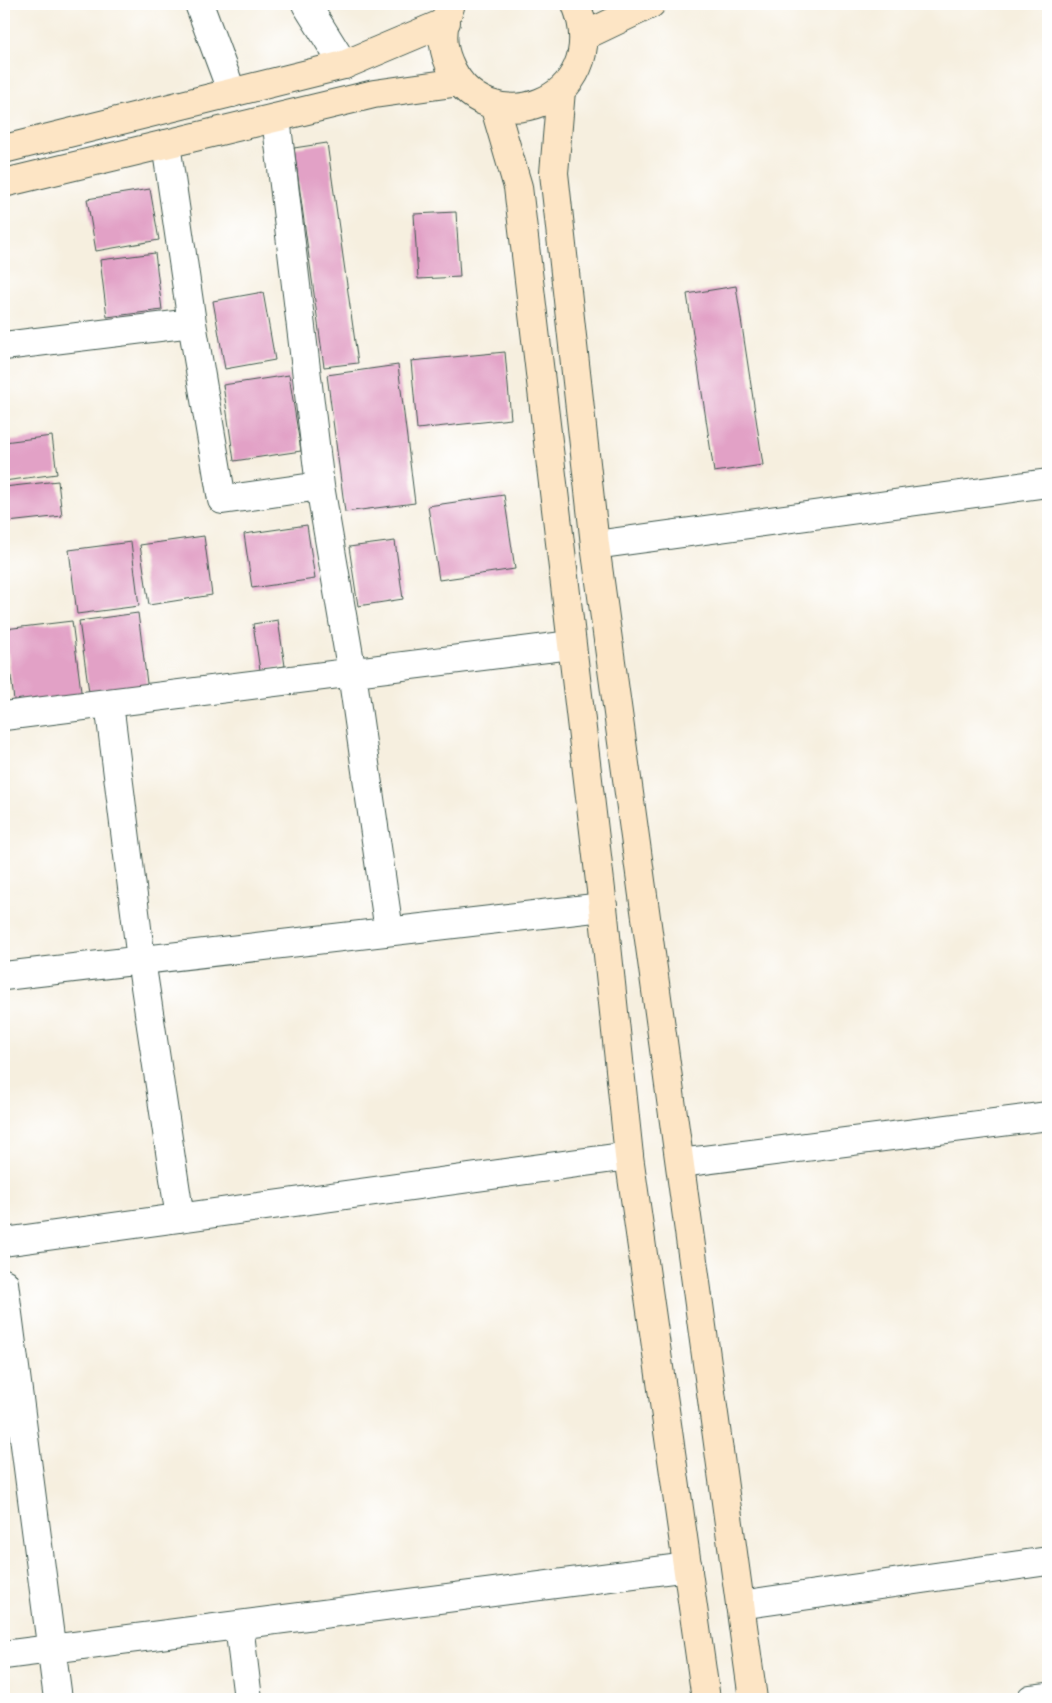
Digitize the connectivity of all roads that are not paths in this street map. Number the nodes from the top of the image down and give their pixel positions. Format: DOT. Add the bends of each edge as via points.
graph roads {
  1 [pos="199,4"];
  2 [pos="306,4"];
  3 [pos="576,4"];
  4 [pos="651,4"];
  5 [pos="449,13"];
  6 [pos="584,36"];
  7 [pos="344,65"];
  8 [pos="460,82"];
  9 [pos="561,90"];
  10 [pos="232,93"];
  11 [pos="494,105"];
  12 [pos="276,118"];
  13 [pos="166,144"];
  14 [pos="4,149"];
  15 [pos="4,183"];
  16 [pos="192,323"];
  17 [pos="4,346"];
  18 [pos="1048,483"];
  19 [pos="320,486"];
  20 [pos="595,545"];
  21 [pos="571,646"];
  22 [pos="352,673"];
  23 [pos="109,703"];
  24 [pos="4,716"];
  25 [pos="603,906"];
  26 [pos="389,931"];
  27 [pos="142,960"];
  28 [pos="4,976"];
  29 [pos="1048,1116"];
  30 [pos="629,1156"];
  31 [pos="680,1163"];
  32 [pos="180,1218"];
  33 [pos="4,1242"];
  34 [pos="4,1283"];
  35 [pos="1048,1562"];
  36 [pos="688,1567"];
  37 [pos="740,1605"];
  38 [pos="239,1625"];
  39 [pos="51,1649"];
  40 [pos="4,1655"];
  41 [pos="1048,1697"];
  42 [pos="58,1699"];
  43 [pos="248,1699"];
  44 [pos="706,1699"];
  45 [pos="753,1699"];
  46 [pos="1031,1699"];
  1 -- 10 [label="street"];
  2 -- 7 [label="street"];
  3 -- 6 [label="main road"];
  4 -- 6 [label="main road"];
  5 -- 7 [label="main road"];
  5 -- 8 [label="main road" via="444,30 445,53 454,76"];
  6 -- 9 [label="main road" via="576,71"];
  7 -- 10 [label="main road"];
  8 -- 11 [label="main road" via="470,93"];
  8 -- 12 [label="main road" via="374,94"];
  9 -- 11 [label="main road" via="532,105 516,108"];
  9 -- 20 [label="main road" via="554,173"];
  10 -- 14 [label="main road"];
  11 -- 21 [label="main road" via="518,187"];
  12 -- 13 [label="main road"];
  12 -- 19 [label="street"];
  13 -- 15 [label="main road"];
  13 -- 16 [label="street"];
  16 -- 17 [label="street"];
  16 -- 19 [label="street" via="222,500"];
  18 -- 20 [label="street"];
  19 -- 22 [label="street"];
  20 -- 31 [label="main road"];
  21 -- 22 [label="street"];
  21 -- 25 [label="main road"];
  22 -- 23 [label="street"];
  22 -- 26 [label="street"];
  23 -- 24 [label="street"];
  23 -- 27 [label="street"];
  25 -- 26 [label="street"];
  25 -- 30 [label="main road"];
  26 -- 27 [label="street"];
  27 -- 28 [label="street"];
  27 -- 32 [label="street"];
  29 -- 31 [label="street"];
  30 -- 32 [label="street"];
  30 -- 36 [label="main road"];
  31 -- 37 [label="main road"];
  32 -- 33 [label="street"];
  34 -- 39 [label="street"];
  35 -- 37 [label="street"];
  36 -- 38 [label="street"];
  36 -- 44 [label="main road"];
  37 -- 45 [label="main road"];
  38 -- 39 [label="street"];
  38 -- 43 [label="street"];
  39 -- 40 [label="street"];
  39 -- 42 [label="street"];
  41 -- 46 [label="street"];
}
